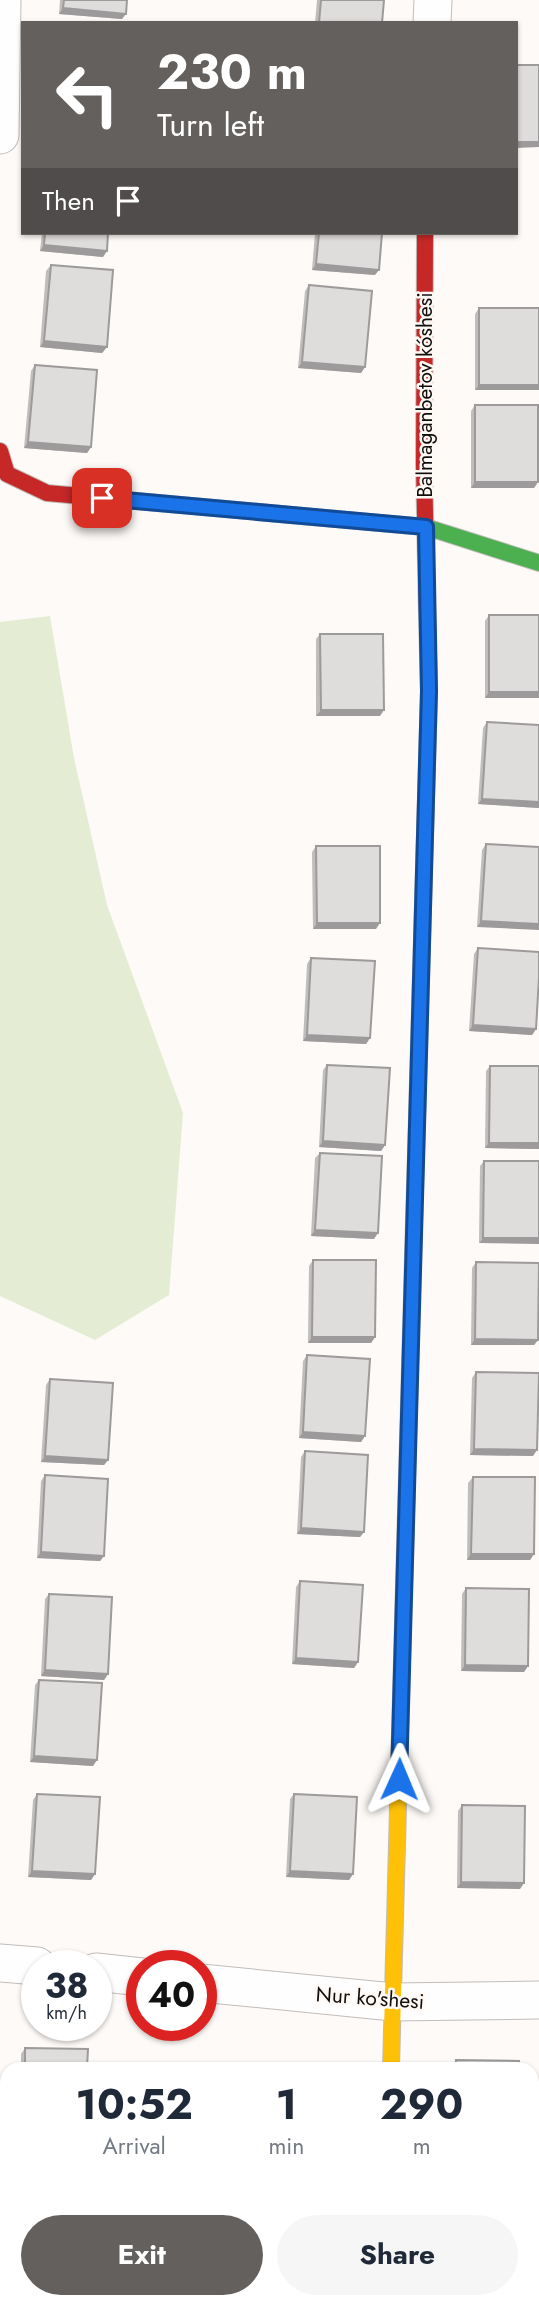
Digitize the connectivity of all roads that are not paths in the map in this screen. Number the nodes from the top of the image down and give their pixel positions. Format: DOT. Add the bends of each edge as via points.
graph roads {
  1 [pos="2,0"];
  2 [pos="433,0"];
  3 [pos="432,21"];
  4 [pos="0,135"];
  5 [pos="425,235"];
  6 [pos="0,451"];
  7 [pos="426,527"];
  8 [pos="539,563"];
  9 [pos="0,1963"];
  10 [pos="21,1965"];
  11 [pos="217,1985"];
  12 [pos="539,2000"];
  13 [pos="393,2002"];
  14 [pos="391,2062"];
  1 -- 4 [label="street"];
  2 -- 3 [label="street"];
  5 -- 7 [label="street, Balmaganbetov kóshesi"];
  6 -- 7 [label="street" via="7,474 47,493"];
  7 -- 8 [label="street"];
  7 -- 13 [label="street, Balmaganbetov kóshesi" via="429,691"];
  9 -- 10 [label="street"];
  11 -- 13 [label="street, Nur ko'shesi"];
  12 -- 13 [label="street, Nur ko'shesi"];
  13 -- 14 [label="street, Balmaganbetov kóshesi"];
}
